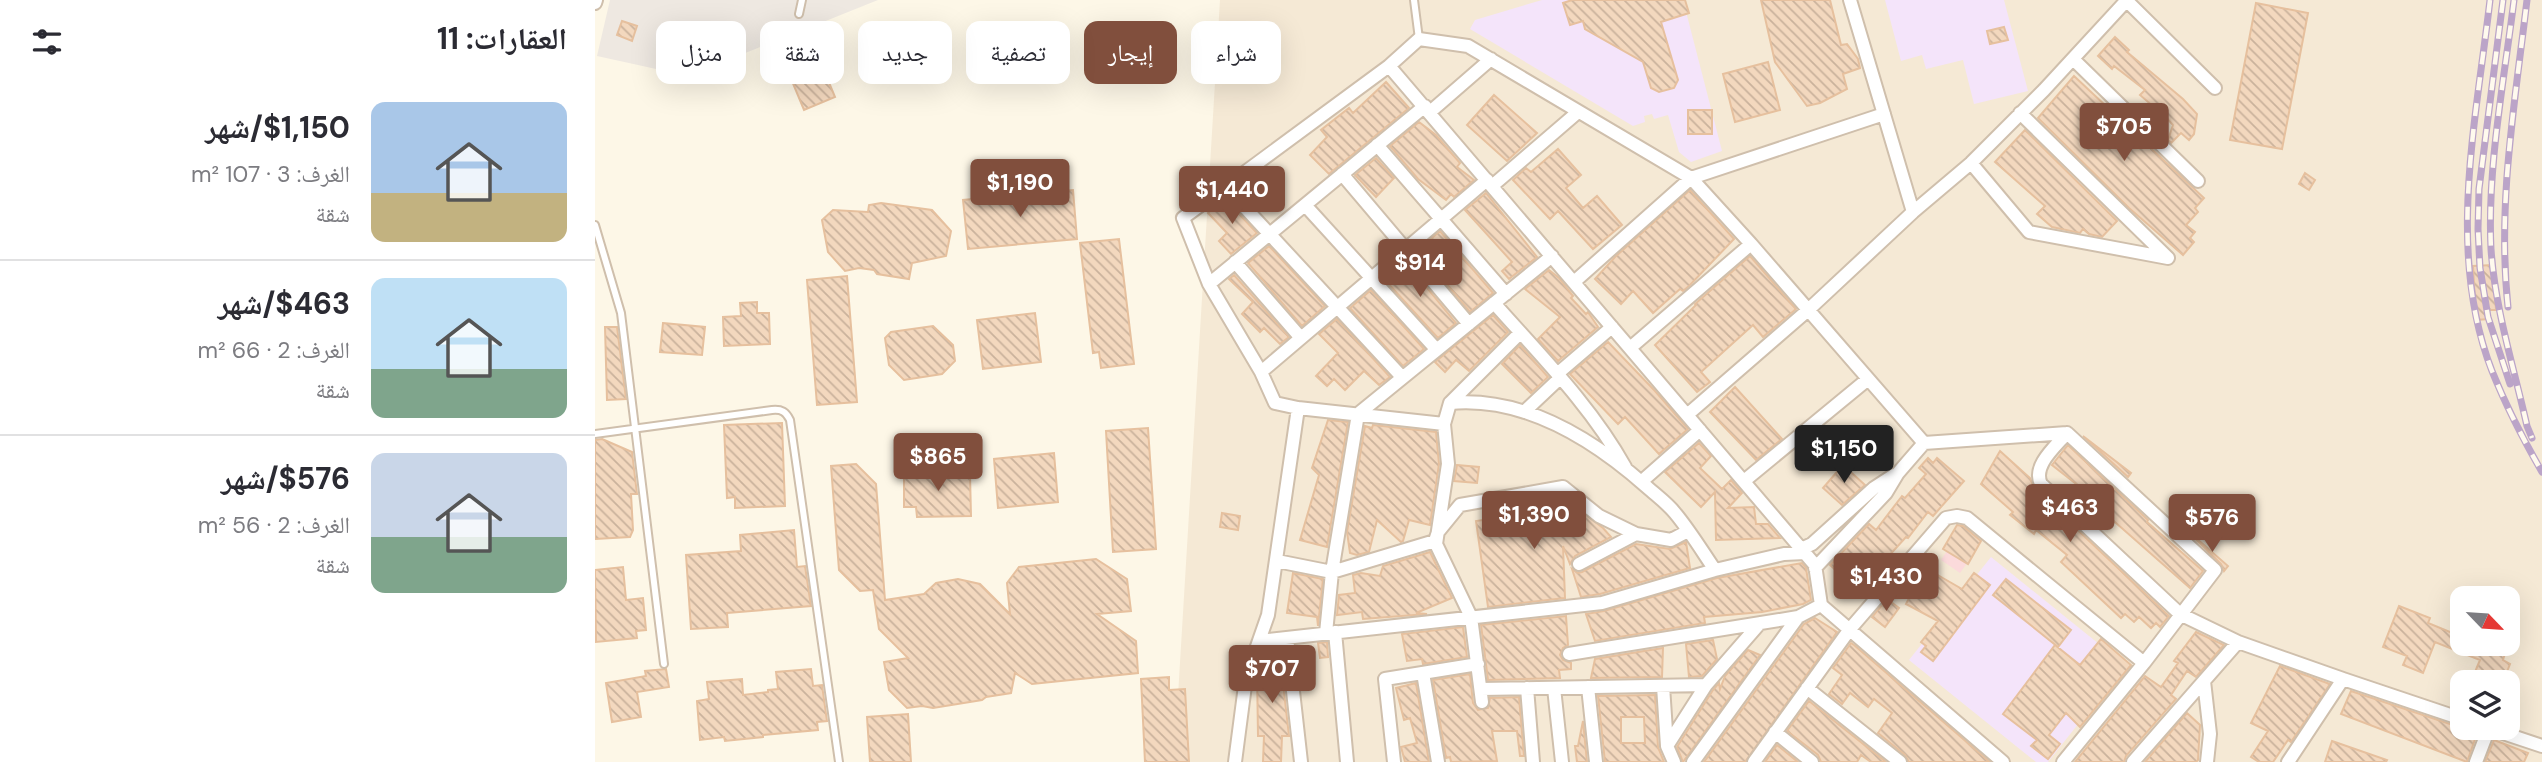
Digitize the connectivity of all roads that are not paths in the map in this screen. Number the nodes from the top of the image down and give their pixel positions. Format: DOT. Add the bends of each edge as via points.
graph roads {
  1 [pos="802,0"];
  2 [pos="1414,0"];
  3 [pos="1850,0"];
  4 [pos="2127,1"];
  5 [pos="799,14"];
  6 [pos="1419,39"];
  7 [pos="1492,58"];
  8 [pos="2073,59"];
  9 [pos="1389,66"];
  10 [pos="2215,88"];
  11 [pos="1427,109"];
  12 [pos="1578,112"];
  13 [pos="2021,113"];
  14 [pos="1884,114"];
  15 [pos="1377,145"];
  16 [pos="1971,163"];
  17 [pos="1342,174"];
  18 [pos="1691,178"];
  19 [pos="2198,181"];
  20 [pos="1489,183"];
  21 [pos="1225,186"];
  22 [pos="1304,205"];
  23 [pos="1913,212"];
  24 [pos="1441,219"];
  25 [pos="595,225"];
  26 [pos="1269,234"];
  27 [pos="1751,244"];
  28 [pos="1406,249"];
  29 [pos="1552,256"];
  30 [pos="1235,262"];
  31 [pos="1371,278"];
  32 [pos="1574,282"];
  33 [pos="1209,284"];
  34 [pos="1506,294"];
  35 [pos="1494,303"];
  36 [pos="1337,307"];
  37 [pos="1807,311"];
  38 [pos="1469,324"];
  39 [pos="1612,327"];
  40 [pos="1520,333"];
  41 [pos="1301,338"];
  42 [pos="1630,348"];
  43 [pos="1436,349"];
  44 [pos="1261,372"];
  45 [pos="1558,376"];
  46 [pos="1402,377"];
  47 [pos="1868,379"];
  48 [pos="1450,403"];
  49 [pos="1298,408"];
  50 [pos="1524,412"];
  51 [pos="1357,414"];
  52 [pos="1687,415"];
  53 [pos="1444,424"];
  54 [pos="635,429"];
  55 [pos="1700,430"];
  56 [pos="2067,433"];
  57 [pos="595,434"];
  58 [pos="1924,443"];
  59 [pos="1626,469"];
  60 [pos="1898,473"];
  61 [pos="1744,481"];
  62 [pos="1641,482"];
  63 [pos="1688,531"];
  64 [pos="1438,532"];
  65 [pos="1636,534"];
  66 [pos="1803,551"];
  67 [pos="1277,561"];
  68 [pos="1579,564"];
  69 [pos="1815,568"];
  70 [pos="1716,570"];
  71 [pos="1332,572"];
  72 [pos="1821,605"];
  73 [pos="2180,614"];
  74 [pos="1471,617"];
  75 [pos="1798,617"];
  76 [pos="1760,623"];
  77 [pos="1850,629"];
  78 [pos="1331,633"];
  79 [pos="1287,638"];
  80 [pos="1259,641"];
  81 [pos="2238,642"];
  82 [pos="1569,654"];
  83 [pos="2144,663"];
  84 [pos="664,664"];
  85 [pos="1478,664"];
  86 [pos="1423,673"];
  87 [pos="2343,679"];
  88 [pos="2204,681"];
  89 [pos="1706,685"];
  90 [pos="1663,686"];
  91 [pos="1588,687"];
  92 [pos="1527,688"];
  93 [pos="1554,688"];
  94 [pos="1807,688"];
  95 [pos="2450,715"];
  96 [pos="1775,732"];
  97 [pos="2520,739"];
  98 [pos="2484,740"];
  99 [pos="1667,746"];
  100 [pos="2542,746"];
  101 [pos="839,762"];
  102 [pos="1235,762"];
  103 [pos="1301,762"];
  104 [pos="1347,762"];
  105 [pos="1394,762"];
  106 [pos="1438,762"];
  107 [pos="1533,762"];
  108 [pos="1562,762"];
  109 [pos="1596,762"];
  110 [pos="1674,762"];
  111 [pos="1693,762"];
  112 [pos="1754,762"];
  113 [pos="1812,762"];
  114 [pos="1900,762"];
  115 [pos="2003,762"];
  116 [pos="2063,762"];
  117 [pos="2133,762"];
  118 [pos="2207,762"];
  119 [pos="2288,762"];
  120 [pos="2476,762"];
  1 -- 5 [label="lane"];
  2 -- 6 [label="lane"];
  3 -- 14 [label="street"];
  4 -- 8 [label="street"];
  4 -- 10 [label="street"];
  6 -- 7 [label="street" via="1468,46"];
  6 -- 9 [label="street"];
  7 -- 11 [label="street"];
  7 -- 12 [label="street"];
  8 -- 13 [label="street"];
  8 -- 19 [label="street"];
  9 -- 11 [label="street"];
  9 -- 21 [label="street"];
  11 -- 15 [label="street"];
  11 -- 20 [label="street"];
  12 -- 18 [label="street"];
  12 -- 20 [label="street"];
  13 -- 16 [label="street"];
  13 -- 16 [label="street" via="2168,258 2029,232"];
  14 -- 18 [label="street"];
  14 -- 23 [label="street"];
  15 -- 17 [label="street"];
  15 -- 24 [label="street"];
  16 -- 23 [label="street"];
  17 -- 22 [label="street"];
  17 -- 28 [label="street"];
  18 -- 27 [label="street"];
  18 -- 32 [label="street"];
  20 -- 24 [label="street"];
  20 -- 29 [label="street"];
  21 -- 26 [label="street"];
  21 -- 33 [label="street" via="1183,218"];
  22 -- 26 [label="street"];
  22 -- 31 [label="street"];
  23 -- 37 [label="street"];
  24 -- 28 [label="street"];
  24 -- 34 [label="street"];
  25 -- 54 [label="lane" via="621,313"];
  26 -- 30 [label="street"];
  26 -- 36 [label="street"];
  27 -- 37 [label="street"];
  27 -- 42 [label="street"];
  28 -- 31 [label="street"];
  28 -- 38 [label="street"];
  29 -- 32 [label="street"];
  29 -- 34 [label="street"];
  30 -- 33 [label="street"];
  30 -- 41 [label="street"];
  31 -- 36 [label="street"];
  31 -- 43 [label="street"];
  32 -- 39 [label="street"];
  33 -- 44 [label="street"];
  34 -- 35 [label="street"];
  35 -- 38 [label="street"];
  35 -- 40 [label="street"];
  36 -- 41 [label="street"];
  36 -- 46 [label="street"];
  37 -- 47 [label="street"];
  37 -- 52 [label="street"];
  38 -- 43 [label="street"];
  39 -- 42 [label="street"];
  39 -- 45 [label="street"];
  40 -- 45 [label="street"];
  40 -- 48 [label="street"];
  41 -- 44 [label="street"];
  42 -- 52 [label="street"];
  43 -- 46 [label="street"];
  44 -- 49 [label="street" via="1275,403"];
  45 -- 50 [label="street"];
  45 -- 59 [label="street" via="1615,448"];
  46 -- 51 [label="street"];
  47 -- 58 [label="street"];
  47 -- 61 [label="street"];
  48 -- 50 [label="street" via="1495,404"];
  48 -- 53 [label="street"];
  49 -- 51 [label="street"];
  49 -- 67 [label="street"];
  50 -- 59 [label="street" via="1559,425"];
  51 -- 53 [label="street"];
  51 -- 71 [label="street"];
  52 -- 55 [label="street"];
  53 -- 64 [label="street" via="1448,464"];
  54 -- 57 [label="lane"];
  54 -- 84 [label="lane"];
  54 -- 101 [label="lane" via="780,409 787,413"];
  55 -- 61 [label="street"];
  55 -- 62 [label="street"];
  56 -- 58 [label="street"];
  56 -- 73 [label="street" via="2039,469 2041,484"];
  56 -- 73 [label="street" via="2215,570"];
  58 -- 60 [label="street"];
  59 -- 62 [label="street"];
  60 -- 66 [label="street" via="1874,488"];
  60 -- 69 [label="street" via="1886,493"];
  61 -- 66 [label="street"];
  62 -- 63 [label="street"];
  63 -- 65 [label="street" via="1671,540"];
  63 -- 70 [label="street"];
  64 -- 65 [label="street" via="1460,505 1563,487 1599,516"];
  64 -- 71 [label="street" via="1435,541"];
  64 -- 74 [label="street" via="1436,544"];
  65 -- 68 [label="street"];
  66 -- 69 [label="street"];
  66 -- 70 [label="street"];
  67 -- 71 [label="street"];
  67 -- 80 [label="street"];
  69 -- 72 [label="street"];
  70 -- 74 [label="street" via="1602,603"];
  71 -- 78 [label="street"];
  72 -- 75 [label="street"];
  72 -- 77 [label="street"];
  73 -- 81 [label="street"];
  73 -- 83 [label="street"];
  74 -- 78 [label="street"];
  74 -- 85 [label="street"];
  75 -- 76 [label="street"];
  75 -- 111 [label="street"];
  76 -- 82 [label="street"];
  76 -- 89 [label="street"];
  77 -- 83 [label="street" via="1937,526 1957,516 1967,518"];
  77 -- 94 [label="street"];
  77 -- 115 [label="street"];
  78 -- 79 [label="street"];
  78 -- 104 [label="street"];
  79 -- 80 [label="street"];
  79 -- 103 [label="street"];
  80 -- 102 [label="street" via="1246,678"];
  81 -- 87 [label="street"];
  81 -- 88 [label="street"];
  83 -- 116 [label="street"];
  85 -- 86 [label="street"];
  85 -- 92 [label="street" via="1482,695"];
  86 -- 105 [label="street" via="1385,680"];
  86 -- 106 [label="street"];
  87 -- 95 [label="street"];
  87 -- 119 [label="street"];
  88 -- 117 [label="street"];
  88 -- 118 [label="street" via="2210,733"];
  89 -- 90 [label="street"];
  89 -- 99 [label="street"];
  90 -- 91 [label="street"];
  90 -- 99 [label="street"];
  91 -- 93 [label="street"];
  91 -- 109 [label="street"];
  92 -- 93 [label="street"];
  92 -- 107 [label="street"];
  93 -- 108 [label="street"];
  94 -- 96 [label="street"];
  94 -- 114 [label="street"];
  96 -- 112 [label="street"];
  96 -- 113 [label="street"];
  97 -- 100 [label="street"];
  98 -- 120 [label="street"];
  99 -- 110 [label="street"];
}
